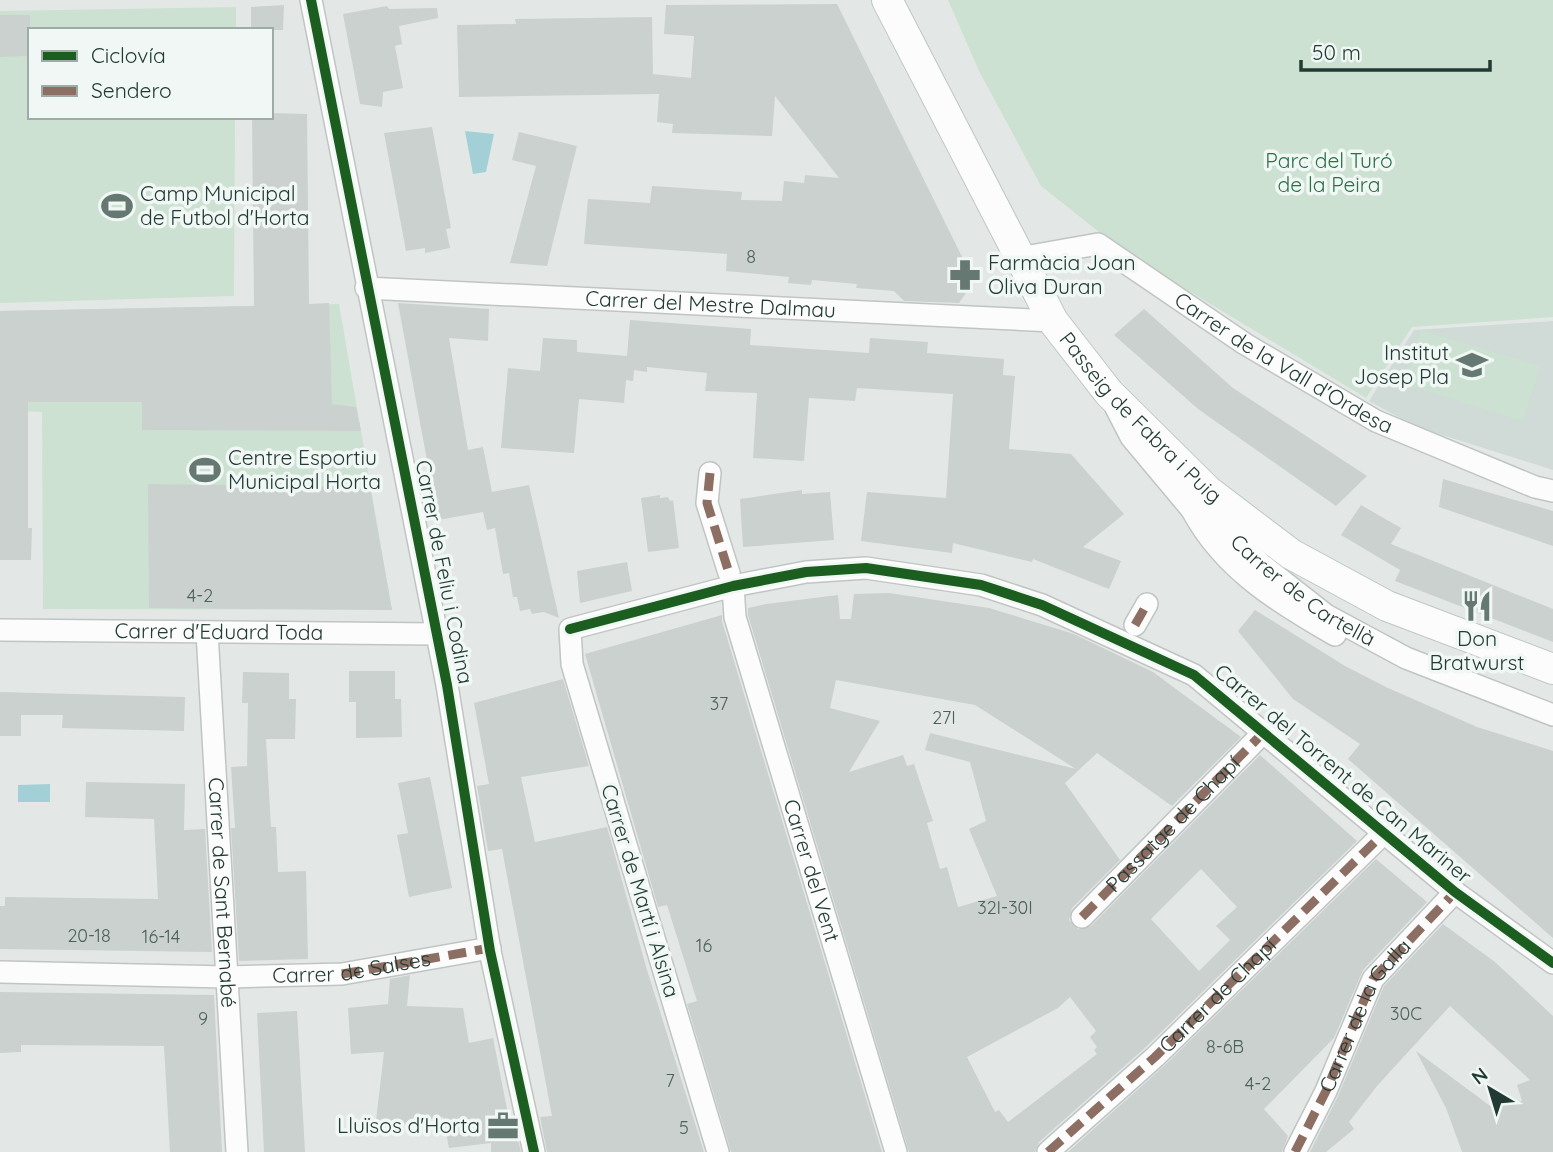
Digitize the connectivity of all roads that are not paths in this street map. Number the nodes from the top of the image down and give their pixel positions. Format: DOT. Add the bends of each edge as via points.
graph roads {
  1 [pos="311,0"];
  2 [pos="887,0"];
  3 [pos="1019,258"];
  4 [pos="366,288"];
  5 [pos="1053,321"];
  6 [pos="1109,393"];
  7 [pos="710,473"];
  8 [pos="1553,491"];
  9 [pos="1192,510"];
  10 [pos="731,580"];
  11 [pos="1147,604"];
  12 [pos="1135,625"];
  13 [pos="0,629"];
  14 [pos="570,629"];
  15 [pos="207,632"];
  16 [pos="437,634"];
  17 [pos="1553,669"];
  18 [pos="1553,715"];
  19 [pos="1553,730"];
  20 [pos="1263,733"];
  21 [pos="1384,834"];
  22 [pos="1455,892"];
  23 [pos="1082,917"];
  24 [pos="490,948"];
  25 [pos="1553,963"];
  26 [pos="0,972"];
  27 [pos="227,977"];
  28 [pos="237,1152"];
  29 [pos="534,1152"];
  30 [pos="718,1152"];
  31 [pos="896,1152"];
  32 [pos="1048,1152"];
  33 [pos="1295,1152"];
  1 -- 4 [label="street, Carrer de Feliu i Codina"];
  2 -- 3 [label="street, Passeig de Fabra i Puig"];
  3 -- 5 [label="street, Passeig de Fabra i Puig"];
  3 -- 8 [label="street, Carrer de la Vall d'Ordesa" via="1098,244 1245,344 1376,421"];
  4 -- 5 [label="street, Carrer del Mestre Dalmau"];
  4 -- 16 [label="street, Carrer de Feliu i Codina"];
  5 -- 6 [label="street, Passeig de Fabra i Puig"];
  6 -- 9 [label="street, Carrer de Cartellà" via="1130,437"];
  6 -- 17 [label="street, Passeig de Fabra i Puig" via="1208,491 1291,554 1387,606"];
  7 -- 10 [label="street, Carrer del Vent" via="707,503"];
  9 -- 18 [label="street, Carrer de Cartellà" via="1214,520 1326,615 1406,658"];
  9 -- 19 [label="street" via="1206,536 1238,570 1284,606 1357,648 1447,690"];
  10 -- 14 [label="street, Carrer del Torrent de Can Mariner"];
  10 -- 20 [label="street, Carrer del Torrent de Can Mariner" via="866,568 981,585 1042,605 1194,675"];
  10 -- 31 [label="street, Carrer del Vent" via="735,617"];
  11 -- 12 [label="street"];
  13 -- 15 [label="street, Carrer d'Eduard Toda"];
  14 -- 30 [label="street, Carrer de Martí i Alsina" via="572,664"];
  15 -- 16 [label="street, Carrer d'Eduard Toda"];
  15 -- 27 [label="street, Carrer de Sant Bernabé"];
  16 -- 24 [label="street, Carrer de Feliu i Codina"];
  20 -- 21 [label="street, Carrer del Torrent de Can Mariner"];
  20 -- 23 [label="street, Passatge de Chapí"];
  21 -- 22 [label="street, Carrer del Torrent de Can Mariner"];
  21 -- 32 [label="street, Carrer de Chapí" via="1155,1057"];
  22 -- 25 [label="street, Carrer del Torrent de Can Mariner"];
  22 -- 33 [label="street, Carrer de la Galla" via="1373,979"];
  24 -- 27 [label="street, Carrer de Salses" via="342,974"];
  24 -- 29 [label="street, Carrer de Feliu i Codina"];
  26 -- 27 [label="street, Carrer de Salses"];
  27 -- 28 [label="street, Carrer de Sant Bernabé"];
}
